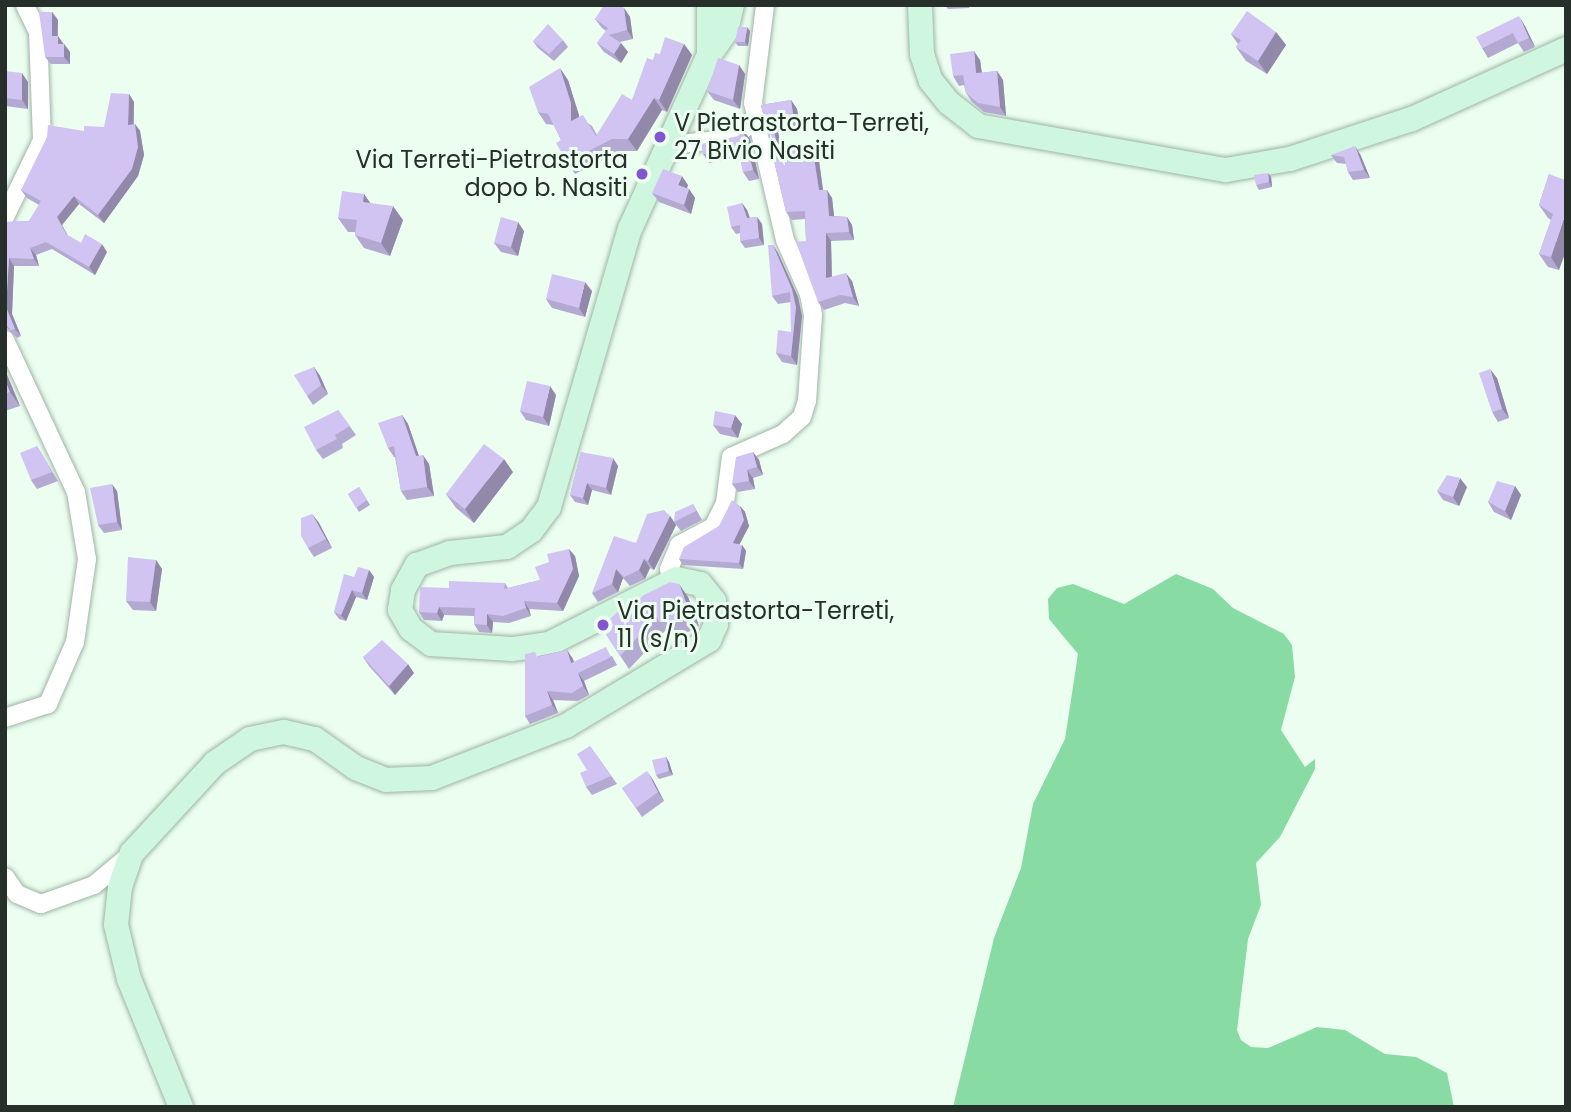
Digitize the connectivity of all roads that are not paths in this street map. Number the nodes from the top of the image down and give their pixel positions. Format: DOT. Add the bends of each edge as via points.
graph roads {
  1 [pos="25,5"];
  2 [pos="709,5"];
  3 [pos="732,5"];
  4 [pos="765,5"];
  5 [pos="920,5"];
  6 [pos="1566,49"];
  7 [pos="709,55"];
  8 [pos="757,119"];
  9 [pos="671,140"];
  10 [pos="5,217"];
  11 [pos="5,340"];
  12 [pos="672,582"];
  13 [pos="5,718"];
  14 [pos="132,853"];
  15 [pos="5,877"];
  16 [pos="181,1107"];
  1 -- 10 [label="street" via="37,32 43,140"];
  2 -- 7 [label="main road"];
  3 -- 7 [label="main road" via="726,31"];
  4 -- 8 [label="street" via="754,82"];
  5 -- 6 [label="main road" via="922,54 931,81 978,126 1226,170 1290,159 1412,119"];
  7 -- 9 [label="main road"];
  8 -- 9 [label="street" via="739,133 716,140 680,144"];
  8 -- 12 [label="street" via="785,240 809,294 813,316 807,401 802,417 783,434 731,457 725,503 713,527 679,545 669,569"];
  9 -- 12 [label="main road" via="630,229 549,507 531,531 507,547 450,553 417,565 403,590 400,610 411,629 432,644 512,649 560,639"];
  11 -- 13 [label="street" via="76,492 87,559 75,642 48,704"];
  12 -- 14 [label="main road" via="700,584 714,601 716,624 709,640 566,726 421,779 386,780 356,768 314,739 294,734 250,739 215,762"];
  14 -- 15 [label="street" via="94,886 41,904 16,894"];
  14 -- 16 [label="main road" via="120,887 116,925 129,979"];
}
